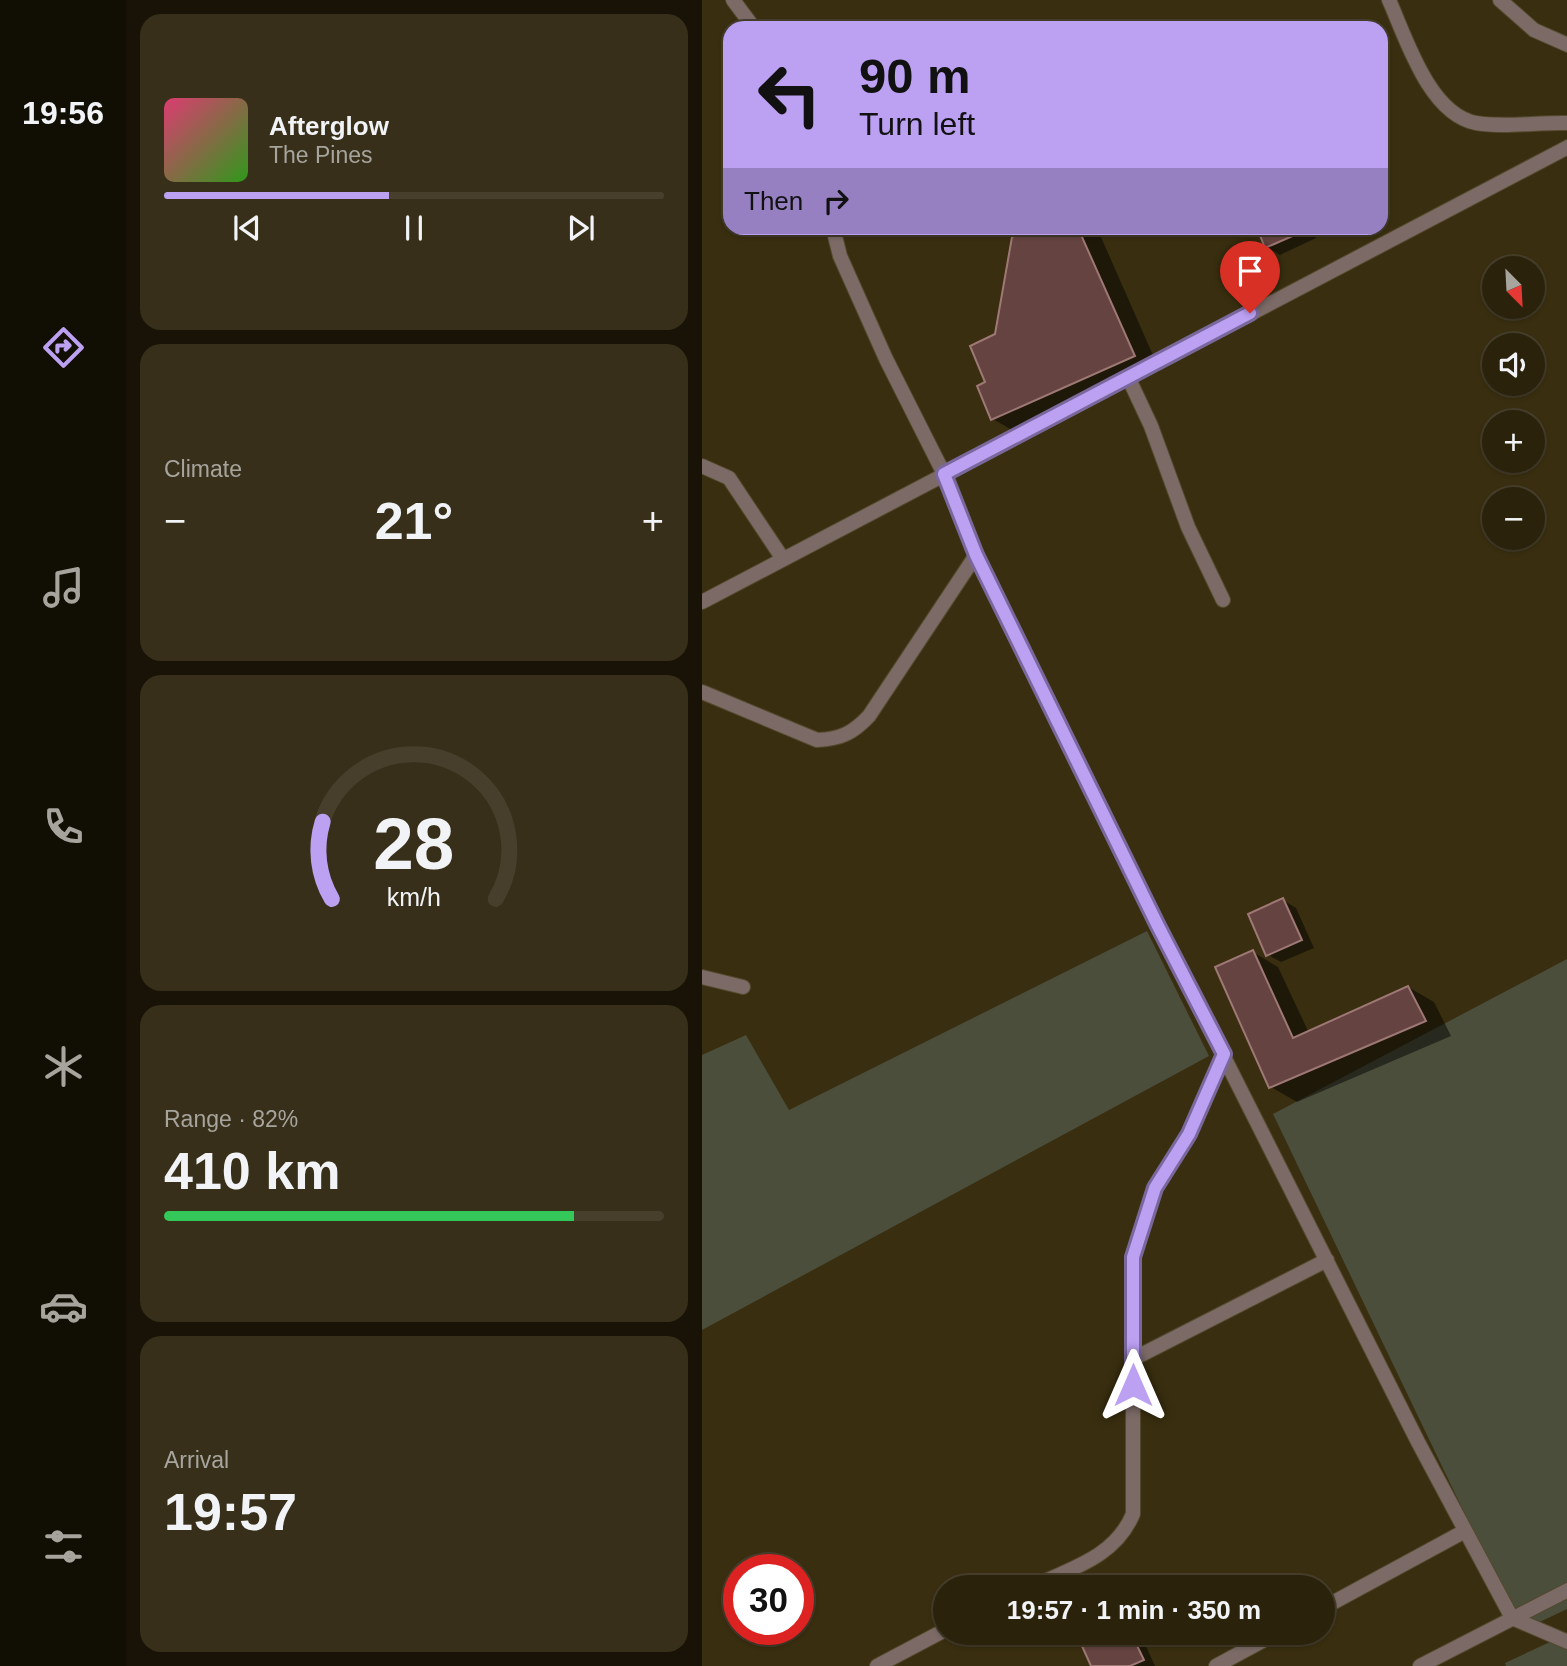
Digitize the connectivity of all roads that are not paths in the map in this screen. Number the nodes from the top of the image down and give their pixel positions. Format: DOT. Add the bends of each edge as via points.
graph roads {
  1 [pos="733,0"];
  2 [pos="1389,0"];
  3 [pos="1500,0"];
  4 [pos="749,21"];
  5 [pos="1567,45"];
  6 [pos="1567,123"];
  7 [pos="1567,147"];
  8 [pos="835,235"];
  9 [pos="1128,377"];
  10 [pos="702,466"];
  11 [pos="944,474"];
  12 [pos="976,555"];
  13 [pos="783,559"];
  14 [pos="1223,600"];
  15 [pos="702,602"];
  16 [pos="702,692"];
  17 [pos="702,977"];
  18 [pos="743,987"];
  19 [pos="1224,1054"];
  20 [pos="1327,1260"];
  21 [pos="1133,1359"];
  22 [pos="1465,1531"];
  23 [pos="1057,1575"];
  24 [pos="1567,1590"];
  25 [pos="1335,1601"];
  26 [pos="1512,1618"];
  27 [pos="933,1636"];
  28 [pos="1567,1642"];
  29 [pos="1255,1645"];
  30 [pos="878,1666"];
  31 [pos="1216,1666"];
  32 [pos="1422,1666"];
  1 -- 4 [label="street"];
  2 -- 6 [label="street" via="1444,108 1475,122"];
  3 -- 5 [label="street" via="1534,30"];
  7 -- 9 [label="street"];
  8 -- 11 [label="street" via="886,359"];
  9 -- 11 [label="street"];
  9 -- 14 [label="street" via="1188,527"];
  10 -- 13 [label="street" via="729,478"];
  11 -- 12 [label="street"];
  11 -- 13 [label="street"];
  12 -- 16 [label="street" via="855,731 835,740 818,740"];
  12 -- 19 [label="street"];
  13 -- 15 [label="street"];
  17 -- 18 [label="street"];
  19 -- 20 [label="street"];
  19 -- 21 [label="street" via="1189,1134 1155,1188 1133,1257"];
  20 -- 21 [label="street"];
  20 -- 22 [label="street"];
  21 -- 23 [label="street" via="1133,1514 1110,1549"];
  22 -- 25 [label="street"];
  22 -- 26 [label="street"];
  24 -- 26 [label="street"];
  26 -- 28 [label="street"];
  26 -- 32 [label="street"];
  27 -- 30 [label="street"];
  29 -- 31 [label="street"];
}
